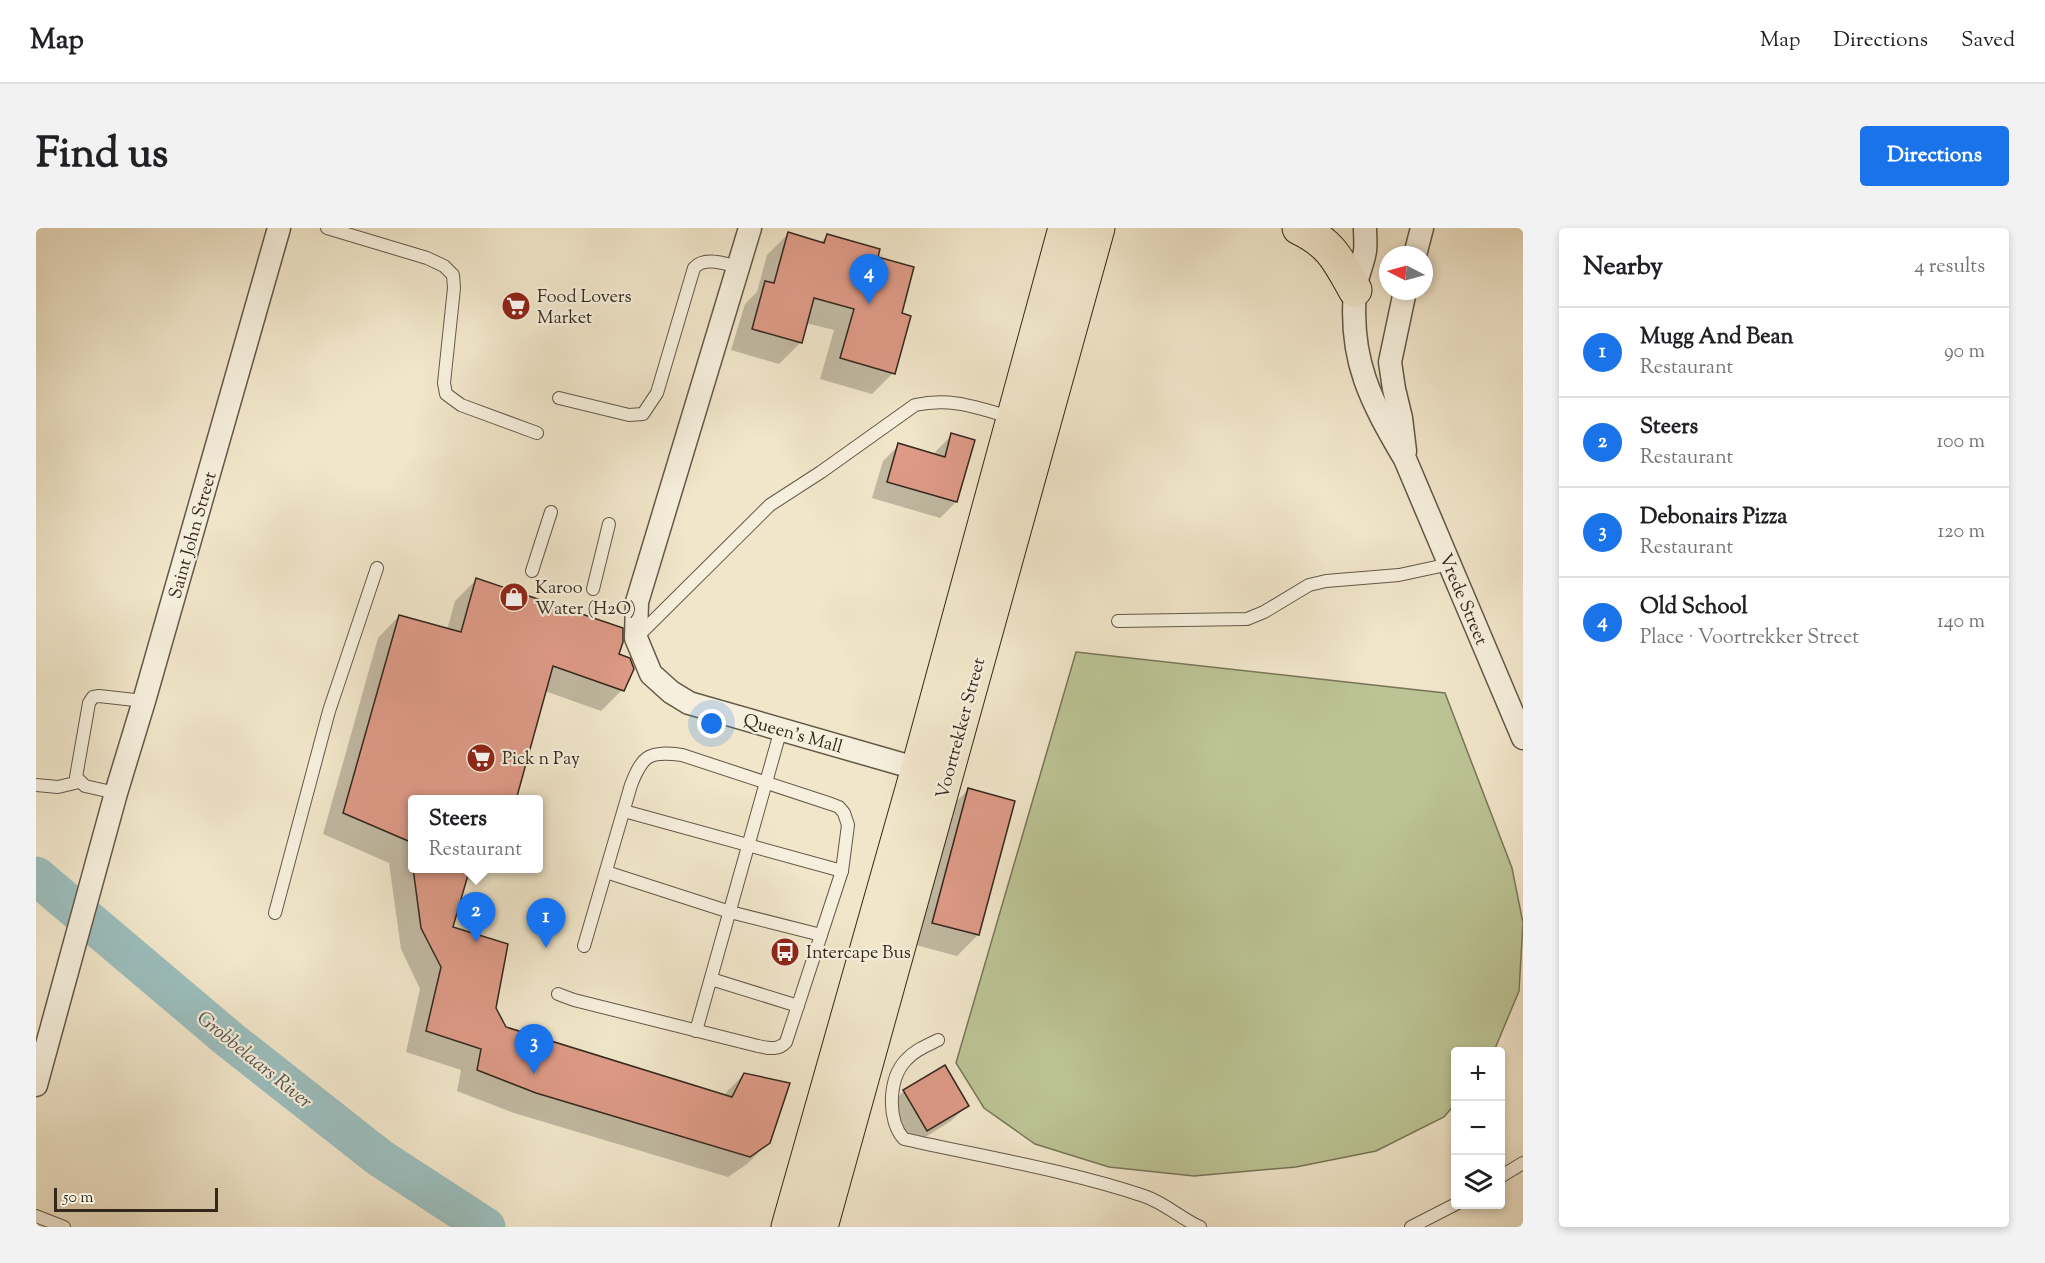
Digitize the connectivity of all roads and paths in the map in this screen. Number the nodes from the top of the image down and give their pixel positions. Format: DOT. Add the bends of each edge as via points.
graph roads {
  1 [pos="279,228"];
  2 [pos="327,228"];
  3 [pos="750,228"];
  4 [pos="1065,228"];
  5 [pos="1098,228"];
  6 [pos="1299,228"];
  7 [pos="1365,228"];
  8 [pos="1422,228"];
  9 [pos="1417,246"];
  10 [pos="738,267"];
  11 [pos="1355,290"];
  12 [pos="1403,300"];
  13 [pos="559,398"];
  14 [pos="1014,419"];
  15 [pos="537,433"];
  16 [pos="1405,459"];
  17 [pos="551,512"];
  18 [pos="609,524"];
  19 [pos="1450,564"];
  20 [pos="377,568"];
  21 [pos="532,571"];
  22 [pos="593,589"];
  23 [pos="1118,621"];
  24 [pos="636,638"];
  25 [pos="144,701"];
  26 [pos="781,729"];
  27 [pos="1523,738"];
  28 [pos="932,773"];
  29 [pos="79,782"];
  30 [pos="766,782"];
  31 [pos="36,785"];
  32 [pos="116,793"];
  33 [pos="624,812"];
  34 [pos="748,845"];
  35 [pos="842,871"];
  36 [pos="606,872"];
  37 [pos="730,912"];
  38 [pos="275,914"];
  39 [pos="820,935"];
  40 [pos="584,946"];
  41 [pos="711,979"];
  42 [pos="558,994"];
  43 [pos="798,1006"];
  44 [pos="696,1031"];
  45 [pos="938,1040"];
  46 [pos="36,1085"];
  47 [pos="1523,1163"];
  48 [pos="1505,1174"];
  49 [pos="1451,1206"];
  50 [pos="36,1216"];
  51 [pos="800,1226"];
  52 [pos="64,1227"];
  53 [pos="1200,1227"];
  54 [pos="1411,1227"];
  1 -- 25 [label="street, Saint John Street"];
  2 -- 15 [label="lane" via="427,258 449,269 454,288 446,394 461,405"];
  3 -- 10 [label="street, Queen's Mall"];
  4 -- 14 [label="main road, Voortrekker Street"];
  5 -- 28 [label="main road, Voortrekker Street"];
  6 -- 11 [label="main road" via="1329,248"];
  7 -- 11 [label="street, Vrede Street" via="1365,249"];
  8 -- 9 [label="street"];
  10 -- 13 [label="lane" via="704,261 694,268 657,393 643,414 629,415"];
  10 -- 24 [label="street, Queen's Mall" via="637,602"];
  11 -- 16 [label="street, Vrede Street" via="1356,349 1365,382"];
  12 -- 16 [label="street, Vrede Street" via="1390,362"];
  14 -- 24 [label="lane" via="957,402 915,405 770,505"];
  14 -- 28 [label="main road, Voortrekker Street"];
  16 -- 19 [label="street, Vrede Street"];
  17 -- 21 [label="lane"];
  18 -- 22 [label="lane"];
  19 -- 23 [label="lane" via="1399,575 1309,585 1246,619"];
  19 -- 27 [label="street, Vrede Street"];
  20 -- 38 [label="lane" via="329,711"];
  24 -- 26 [label="street, Queen's Mall" via="651,674 671,692 690,703"];
  25 -- 29 [label="lane" via="93,697 75,771"];
  25 -- 32 [label="street, Saint John Street"];
  26 -- 28 [label="street, Queen's Mall"];
  26 -- 30 [label="lane"];
  28 -- 51 [label="main road, Voortrekker Street"];
  29 -- 31 [label="lane" via="58,787"];
  29 -- 32 [label="lane"];
  30 -- 33 [label="lane" via="682,755 661,753 638,766"];
  30 -- 34 [label="lane"];
  30 -- 35 [label="lane" via="839,807 848,825"];
  32 -- 46 [label="street, Saint John Street"];
  33 -- 34 [label="lane"];
  33 -- 36 [label="lane"];
  34 -- 35 [label="lane"];
  34 -- 37 [label="lane"];
  35 -- 39 [label="lane"];
  36 -- 37 [label="lane"];
  36 -- 40 [label="lane"];
  37 -- 39 [label="lane"];
  37 -- 41 [label="lane"];
  39 -- 43 [label="lane"];
  41 -- 43 [label="lane"];
  41 -- 44 [label="lane"];
  42 -- 44 [label="lane"];
  43 -- 44 [label="lane" via="782,1047 772,1049"];
  45 -- 53 [label="lane" via="904,1062 897,1077 892,1117 904,1140 1064,1174 1145,1196"];
  47 -- 48 [label="lane"];
  49 -- 54 [label="lane"];
  50 -- 52 [label="lane"];
}
